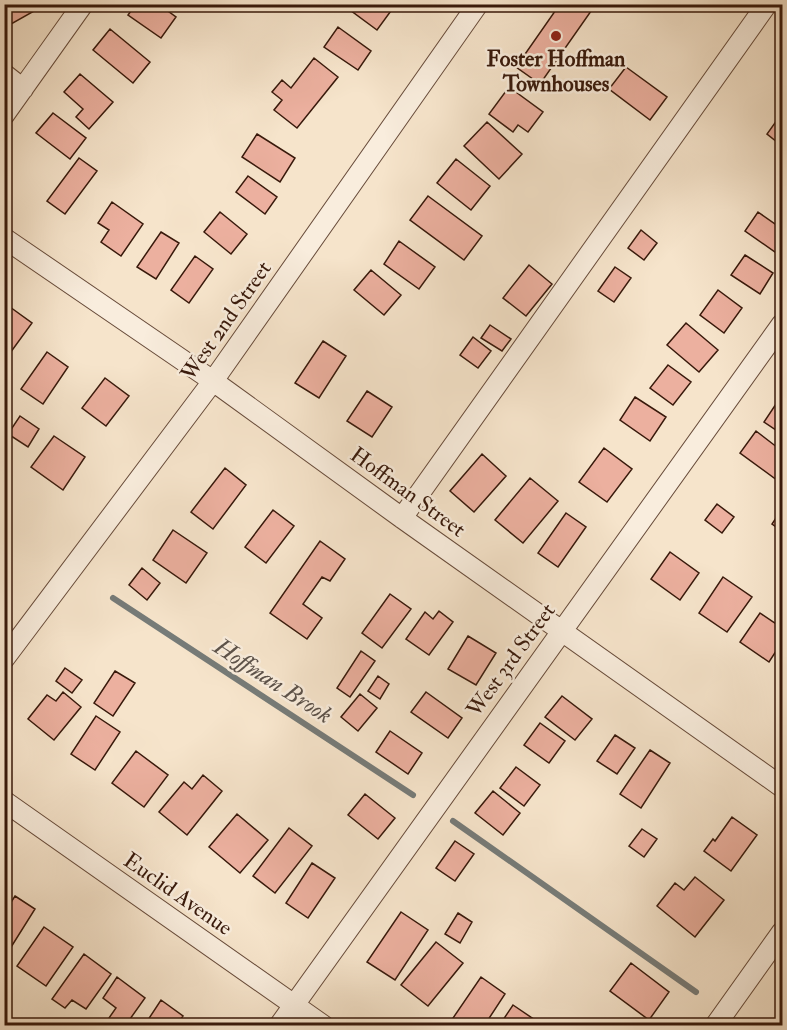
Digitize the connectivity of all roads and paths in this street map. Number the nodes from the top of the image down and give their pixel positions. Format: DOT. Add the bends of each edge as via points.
graph roads {
  1 [pos="82,4"];
  2 [pos="478,4"];
  3 [pos="767,4"];
  4 [pos="4,74"];
  5 [pos="23,89"];
  6 [pos="4,115"];
  7 [pos="4,238"];
  8 [pos="783,324"];
  9 [pos="213,381"];
  10 [pos="402,518"];
  11 [pos="562,631"];
  12 [pos="4,659"];
  13 [pos="783,787"];
  14 [pos="4,801"];
  15 [pos="783,932"];
  16 [pos="294,1004"];
  17 [pos="279,1026"];
  18 [pos="324,1026"];
  19 [pos="715,1026"];
  1 -- 5 [label="street"];
  2 -- 9 [label="street, West 2nd Street"];
  3 -- 10 [label="street"];
  4 -- 5 [label="street"];
  5 -- 6 [label="street"];
  7 -- 9 [label="street, Hoffman Street"];
  8 -- 11 [label="street, West 3rd Street"];
  9 -- 10 [label="street, Hoffman Street"];
  9 -- 12 [label="street, West 2nd Street"];
  10 -- 11 [label="street, Hoffman Street"];
  11 -- 13 [label="street, Hoffman Street"];
  11 -- 16 [label="street, West 3rd Street"];
  14 -- 16 [label="street, Euclid Avenue"];
  15 -- 19 [label="street"];
  16 -- 17 [label="street, West 3rd Street"];
  16 -- 18 [label="street, Euclid Avenue"];
}
